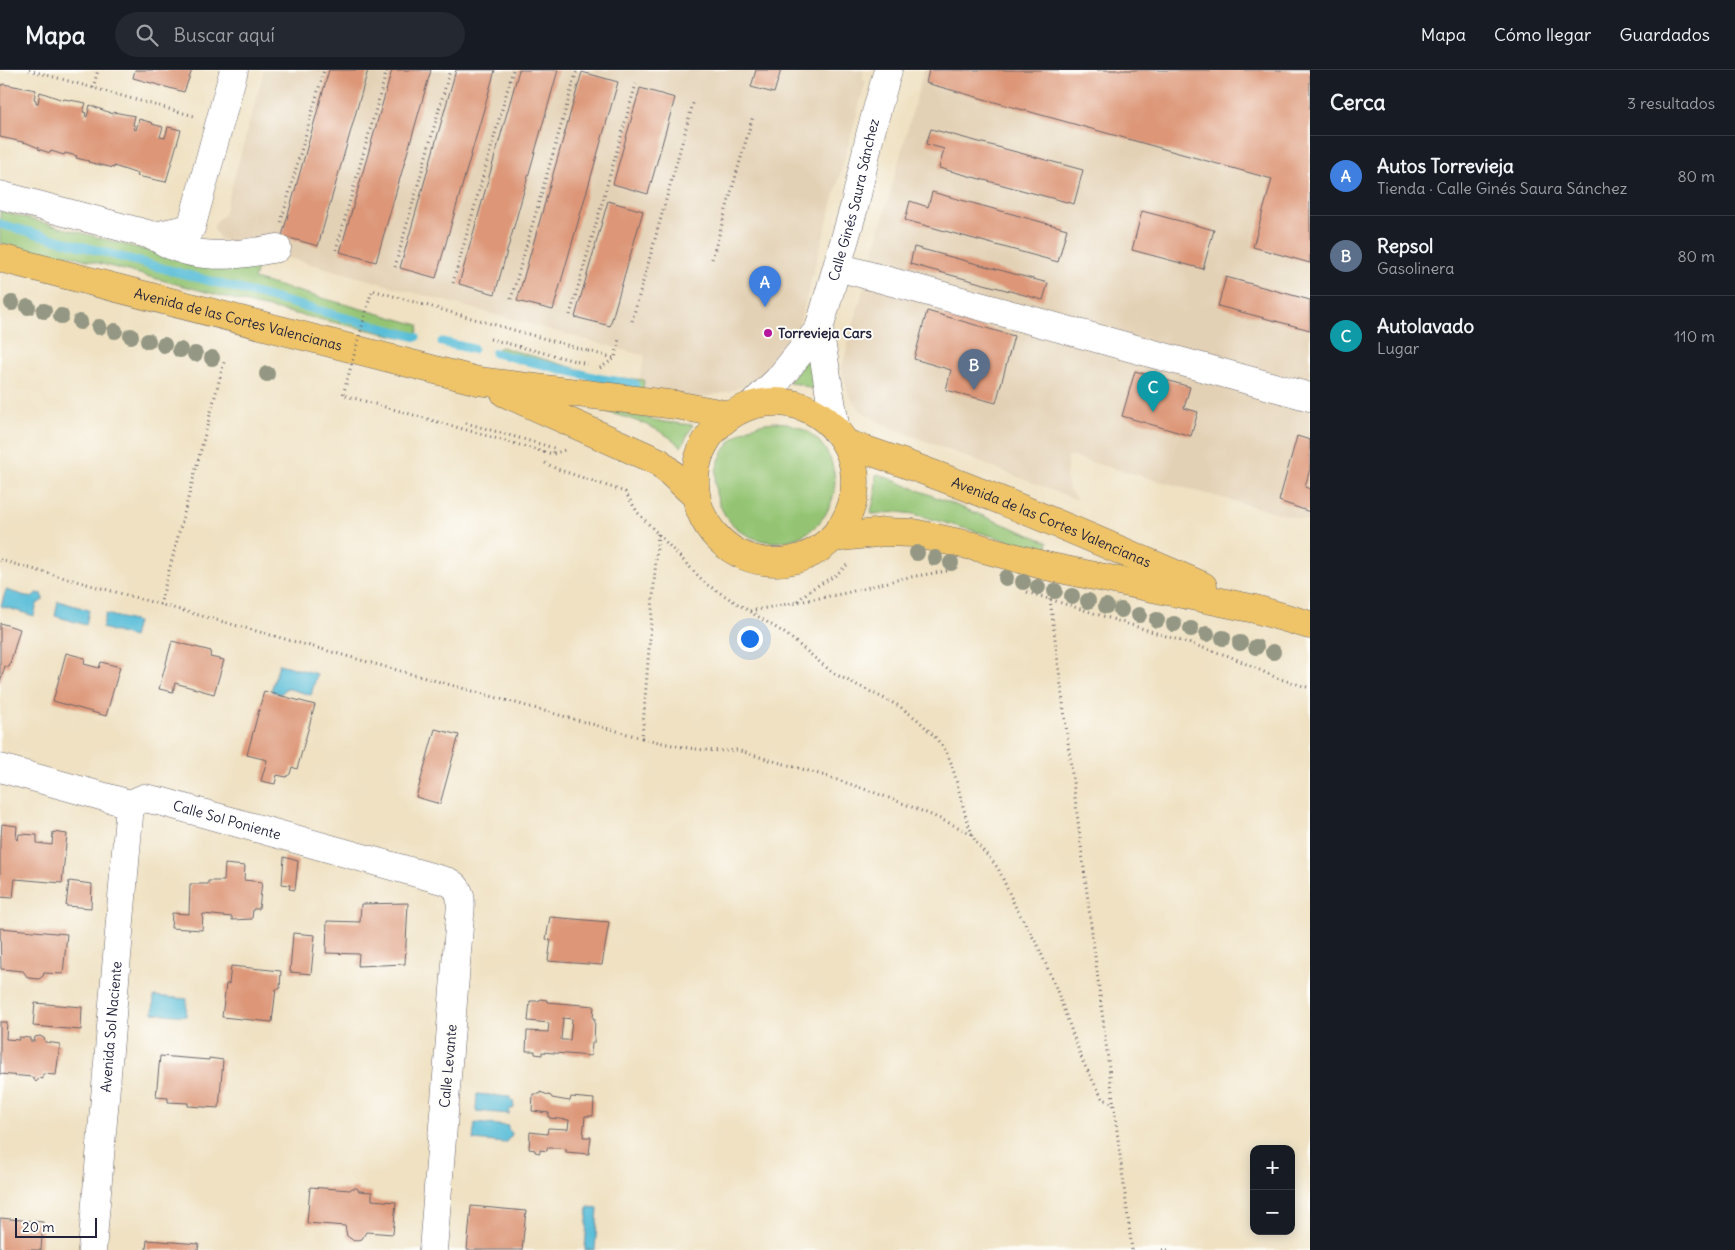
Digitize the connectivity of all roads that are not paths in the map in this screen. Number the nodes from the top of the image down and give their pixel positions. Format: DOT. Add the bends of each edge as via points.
graph roads {
  1 [pos="234,70"];
  2 [pos="888,70"];
  3 [pos="0,195"];
  4 [pos="155,236"];
  5 [pos="279,237"];
  6 [pos="0,258"];
  7 [pos="838,267"];
  8 [pos="819,329"];
  9 [pos="478,381"];
  10 [pos="1310,397"];
  11 [pos="753,404"];
  12 [pos="729,415"];
  13 [pos="840,437"];
  14 [pos="696,496"];
  15 [pos="832,538"];
  16 [pos="1255,609"];
  17 [pos="1310,624"];
  18 [pos="0,768"];
  19 [pos="130,804"];
  20 [pos="454,884"];
  21 [pos="92,1250"];
  22 [pos="433,1250"];
  1 -- 4 [label="street" via="191,228"];
  2 -- 7 [label="street, Calle Ginés Saura Sánchez"];
  3 -- 4 [label="street"];
  4 -- 5 [label="street" via="178,249 206,254 250,253"];
  6 -- 9 [label="main road, Avenida de las Cortes Valencianas"];
  7 -- 8 [label="street, Calle Ginés Saura Sánchez"];
  7 -- 10 [label="street"];
  8 -- 11 [label="street" via="778,380"];
  8 -- 13 [label="street"];
  9 -- 12 [label="main road, Avenida de las Cortes Valencianas" via="676,405"];
  9 -- 14 [label="main road, Avenida de las Cortes Valencianas" via="659,462"];
  11 -- 12 [label="main road"];
  11 -- 13 [label="main road" via="780,401 806,407 828,422"];
  12 -- 14 [label="main road" via="708,437 696,465"];
  13 -- 15 [label="main road" via="853,462 855,482 845,522"];
  13 -- 16 [label="main road, Avenida de las Cortes Valencianas" via="1052,520"];
  14 -- 15 [label="main road" via="704,519 719,540 739,554 763,562 788,561 804,556"];
  15 -- 16 [label="main road, Avenida de las Cortes Valencianas" via="884,532 913,533 1046,566"];
  16 -- 17 [label="main road, Avenida de las Cortes Valencianas"];
  18 -- 19 [label="street, Calle Sol Poniente"];
  19 -- 20 [label="street, Calle Sol Poniente" via="144,798 164,802"];
  19 -- 21 [label="street, Avenida Sol Naciente"];
  20 -- 22 [label="street, Calle Levante" via="461,898 460,927"];
}
